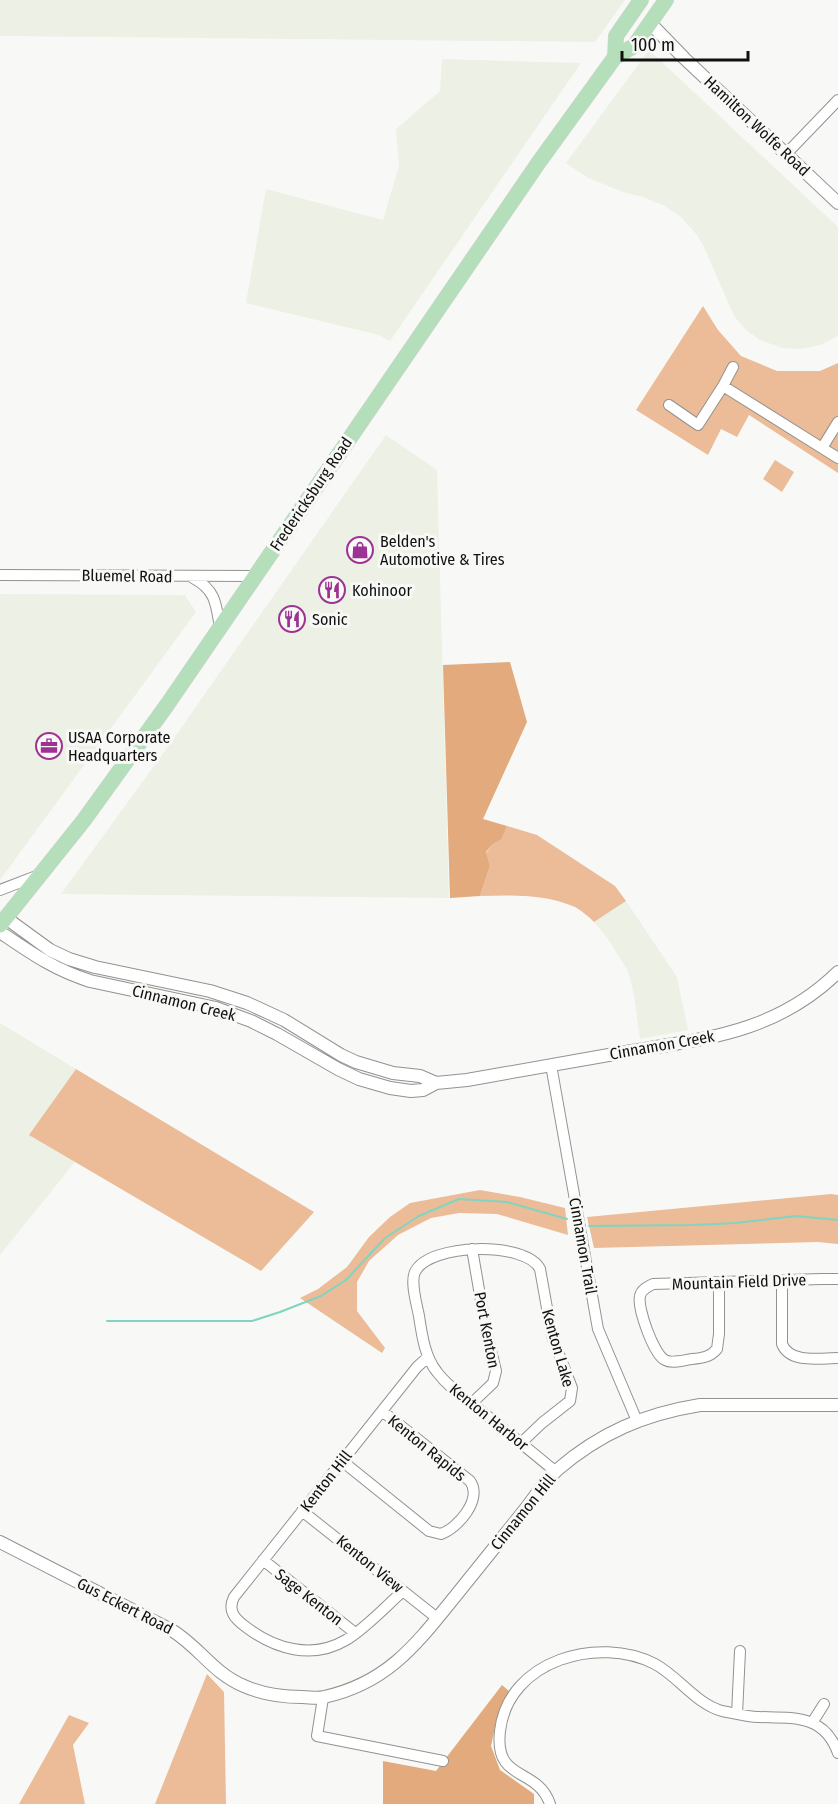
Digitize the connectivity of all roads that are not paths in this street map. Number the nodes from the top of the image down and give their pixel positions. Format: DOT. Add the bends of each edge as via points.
graph roads {
  1 [pos="643,0"];
  2 [pos="666,0"];
  3 [pos="651,24"];
  4 [pos="615,57"];
  5 [pos="838,100"];
  6 [pos="786,154"];
  7 [pos="838,203"];
  8 [pos="734,367"];
  9 [pos="723,386"];
  10 [pos="669,405"];
  11 [pos="838,422"];
  12 [pos="822,448"];
  13 [pos="838,458"];
  14 [pos="0,575"];
  15 [pos="255,576"];
  16 [pos="190,577"];
  17 [pos="220,628"];
  18 [pos="39,875"];
  19 [pos="0,890"];
  20 [pos="1,922"];
  21 [pos="109,970"];
  22 [pos="838,972"];
  23 [pos="106,985"];
  24 [pos="551,1065"];
  25 [pos="393,1073"];
  26 [pos="436,1083"];
  27 [pos="390,1088"];
  28 [pos="472,1249"];
  29 [pos="782,1280"];
  30 [pos="838,1280"];
  31 [pos="719,1282"];
  32 [pos="428,1357"];
  33 [pos="838,1358"];
  34 [pos="472,1403"];
  35 [pos="838,1405"];
  36 [pos="382,1411"];
  37 [pos="637,1421"];
  38 [pos="521,1443"];
  39 [pos="342,1461"];
  40 [pos="556,1472"];
  41 [pos="302,1511"];
  42 [pos="0,1542"];
  43 [pos="263,1560"];
  44 [pos="403,1591"];
  45 [pos="437,1618"];
  46 [pos="355,1633"];
  47 [pos="740,1651"];
  48 [pos="323,1698"];
  49 [pos="824,1704"];
  50 [pos="737,1714"];
  51 [pos="812,1723"];
  52 [pos="838,1753"];
  53 [pos="443,1761"];
  54 [pos="550,1804"];
  1 -- 3 [label="main road"];
  1 -- 4 [label="main road, Fredericksburg Road" via="616,36"];
  2 -- 3 [label="main road, Fredericksburg Road"];
  3 -- 4 [label="main road, Fredericksburg Road" via="634,46"];
  3 -- 6 [label="street, Hamilton Wolfe Road"];
  4 -- 15 [label="main road, Fredericksburg Road" via="538,162"];
  5 -- 6 [label="street"];
  6 -- 7 [label="street, Hamilton Wolfe Road"];
  8 -- 9 [label="street"];
  9 -- 10 [label="street" via="698,425"];
  9 -- 12 [label="street"];
  11 -- 12 [label="street"];
  12 -- 13 [label="street"];
  14 -- 16 [label="street, Bluemel Road"];
  15 -- 16 [label="street, Bluemel Road"];
  15 -- 17 [label="main road, Fredericksburg Road"];
  16 -- 17 [label="street" via="208,588 214,598"];
  17 -- 18 [label="main road, Fredericksburg Road" via="84,820"];
  18 -- 19 [label="street"];
  18 -- 20 [label="main road, Fredericksburg Road"];
  20 -- 21 [label="street, Cinnamon Creek" via="69,959"];
  20 -- 23 [label="street, Cinnamon Creek" via="46,963"];
  21 -- 23 [label="street"];
  21 -- 25 [label="street, Cinnamon Creek" via="186,985 247,1003 284,1020 341,1055"];
  22 -- 24 [label="street, Cinnamon Creek" via="796,1006 763,1023 695,1040"];
  23 -- 27 [label="street, Cinnamon Creek" via="216,1008 251,1021 359,1079"];
  24 -- 26 [label="street, Cinnamon Creek"];
  24 -- 37 [label="street, Cinnamon Trail" via="598,1329"];
  25 -- 26 [label="street, Cinnamon Creek" via="420,1076"];
  25 -- 27 [label="street"];
  26 -- 27 [label="street, Cinnamon Creek" via="423,1090"];
  28 -- 32 [label="street" via="439,1256 414,1273"];
  28 -- 34 [label="street, Port Kenton" via="496,1371 493,1383"];
  28 -- 38 [label="street, Kenton Lake" via="503,1251 537,1263 552,1336 572,1388 570,1401"];
  29 -- 30 [label="street, Mountain Field Drive"];
  29 -- 31 [label="street, Mountain Field Drive"];
  29 -- 33 [label="street" via="782,1344 787,1353 799,1358"];
  31 -- 31 [label="street, Mountain Field Drive" via="717,1349 708,1357 670,1361 662,1358 640,1306 643,1290 653,1284"];
  32 -- 34 [label="street, Kenton Harbor" via="444,1380"];
  32 -- 36 [label="street, Kenton Hill"];
  34 -- 38 [label="street, Kenton Harbor"];
  35 -- 37 [label="street, Cinnamon Hill" via="700,1405"];
  36 -- 39 [label="street, Kenton Hill"];
  36 -- 39 [label="street, Kenton Rapids" via="470,1481 472,1504 447,1532 435,1534"];
  37 -- 40 [label="street, Cinnamon Hill" via="596,1440"];
  38 -- 40 [label="street, Kenton Harbor"];
  39 -- 41 [label="street, Kenton Hill"];
  40 -- 45 [label="street, Cinnamon Hill"];
  41 -- 43 [label="street, Kenton Hill"];
  41 -- 44 [label="street, Kenton View"];
  42 -- 48 [label="street, Gus Eckert Road" via="173,1631 237,1683 267,1694"];
  43 -- 46 [label="street, Sage Kenton"];
  43 -- 46 [label="street, Kenton Hill" via="231,1604 234,1617 242,1624 265,1641 295,1650 323,1648"];
  44 -- 45 [label="street, Kenton View"];
  44 -- 46 [label="street"];
  45 -- 48 [label="street, Cinnamon Hill" via="391,1667 363,1684"];
  47 -- 50 [label="street"];
  48 -- 53 [label="street" via="317,1736"];
  49 -- 51 [label="street"];
  50 -- 51 [label="street"];
  50 -- 54 [label="street" via="707,1705 645,1659 613,1653 559,1659 523,1683 513,1695 501,1725 501,1755 508,1767 535,1783"];
  51 -- 52 [label="street" via="835,1743"];
}
